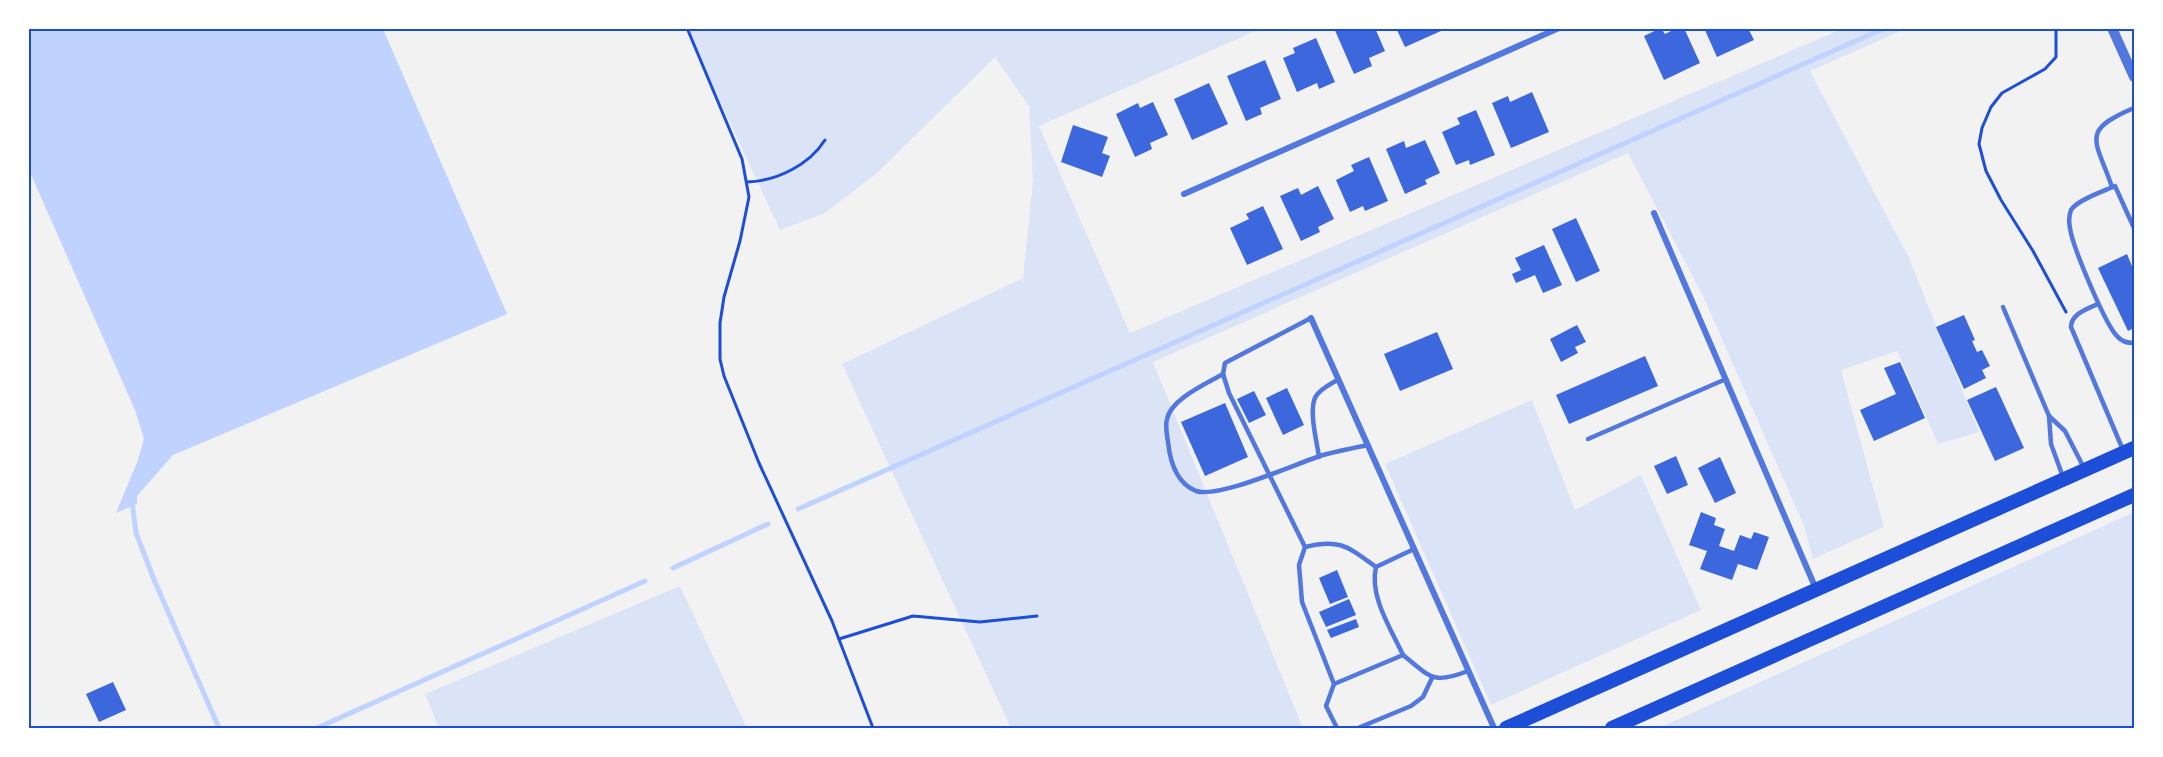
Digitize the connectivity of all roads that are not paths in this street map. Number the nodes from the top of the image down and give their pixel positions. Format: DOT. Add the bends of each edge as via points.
graph roads {
  1 [pos="1559,28"];
  2 [pos="2112,28"];
  3 [pos="2134,77"];
  4 [pos="2134,108"];
  5 [pos="2112,188"];
  6 [pos="1184,194"];
  7 [pos="1654,213"];
  8 [pos="2134,228"];
  9 [pos="2098,304"];
  10 [pos="2003,307"];
  11 [pos="1311,318"];
  12 [pos="2134,343"];
  13 [pos="1223,374"];
  14 [pos="1339,379"];
  15 [pos="1726,379"];
  16 [pos="2049,416"];
  17 [pos="1588,439"];
  18 [pos="1368,445"];
  19 [pos="2129,450"];
  20 [pos="1319,457"];
  21 [pos="2085,470"];
  22 [pos="1268,475"];
  23 [pos="2064,479"];
  24 [pos="2134,495"];
  25 [pos="1305,547"];
  26 [pos="1414,549"];
  27 [pos="1376,567"];
  28 [pos="1816,590"];
  29 [pos="1403,655"];
  30 [pos="1468,671"];
  31 [pos="1432,678"];
  32 [pos="1334,684"];
  33 [pos="1337,729"];
  34 [pos="1358,729"];
  35 [pos="1494,729"];
  36 [pos="1506,729"];
  37 [pos="1612,729"];
  1 -- 6 [label="street"];
  2 -- 3 [label="street"];
  4 -- 5 [label="lane" via="2111,118 2097,132 2098,152"];
  5 -- 8 [label="lane" via="2115,186"];
  5 -- 9 [label="lane" via="2077,204 2069,218 2071,235"];
  7 -- 15 [label="street"];
  9 -- 12 [label="lane" via="2116,337"];
  9 -- 19 [label="lane" via="2074,316 2073,334"];
  10 -- 16 [label="lane"];
  11 -- 13 [label="lane" via="1225,363"];
  11 -- 14 [label="street"];
  13 -- 22 [label="lane"];
  13 -- 22 [label="lane" via="1178,400 1171,409 1167,433 1175,472 1186,485 1198,491 1219,490"];
  14 -- 18 [label="street"];
  14 -- 20 [label="lane" via="1319,392 1313,405"];
  15 -- 17 [label="lane"];
  15 -- 28 [label="street"];
  16 -- 21 [label="lane" via="2065,431"];
  16 -- 23 [label="lane" via="2051,444"];
  18 -- 20 [label="lane"];
  18 -- 26 [label="street"];
  19 -- 21 [label="main road"];
  20 -- 22 [label="lane"];
  21 -- 23 [label="main road"];
  22 -- 25 [label="lane"];
  23 -- 28 [label="main road"];
  24 -- 37 [label="main road"];
  25 -- 27 [label="lane" via="1325,542 1338,544"];
  25 -- 32 [label="lane" via="1299,565 1302,602"];
  26 -- 27 [label="lane"];
  26 -- 30 [label="street"];
  27 -- 29 [label="lane" via="1376,595"];
  28 -- 36 [label="main road"];
  29 -- 31 [label="lane"];
  29 -- 32 [label="lane"];
  30 -- 31 [label="lane" via="1448,679"];
  30 -- 35 [label="street"];
  31 -- 34 [label="lane" via="1423,697 1410,706"];
  32 -- 33 [label="lane" via="1326,706"];
}
